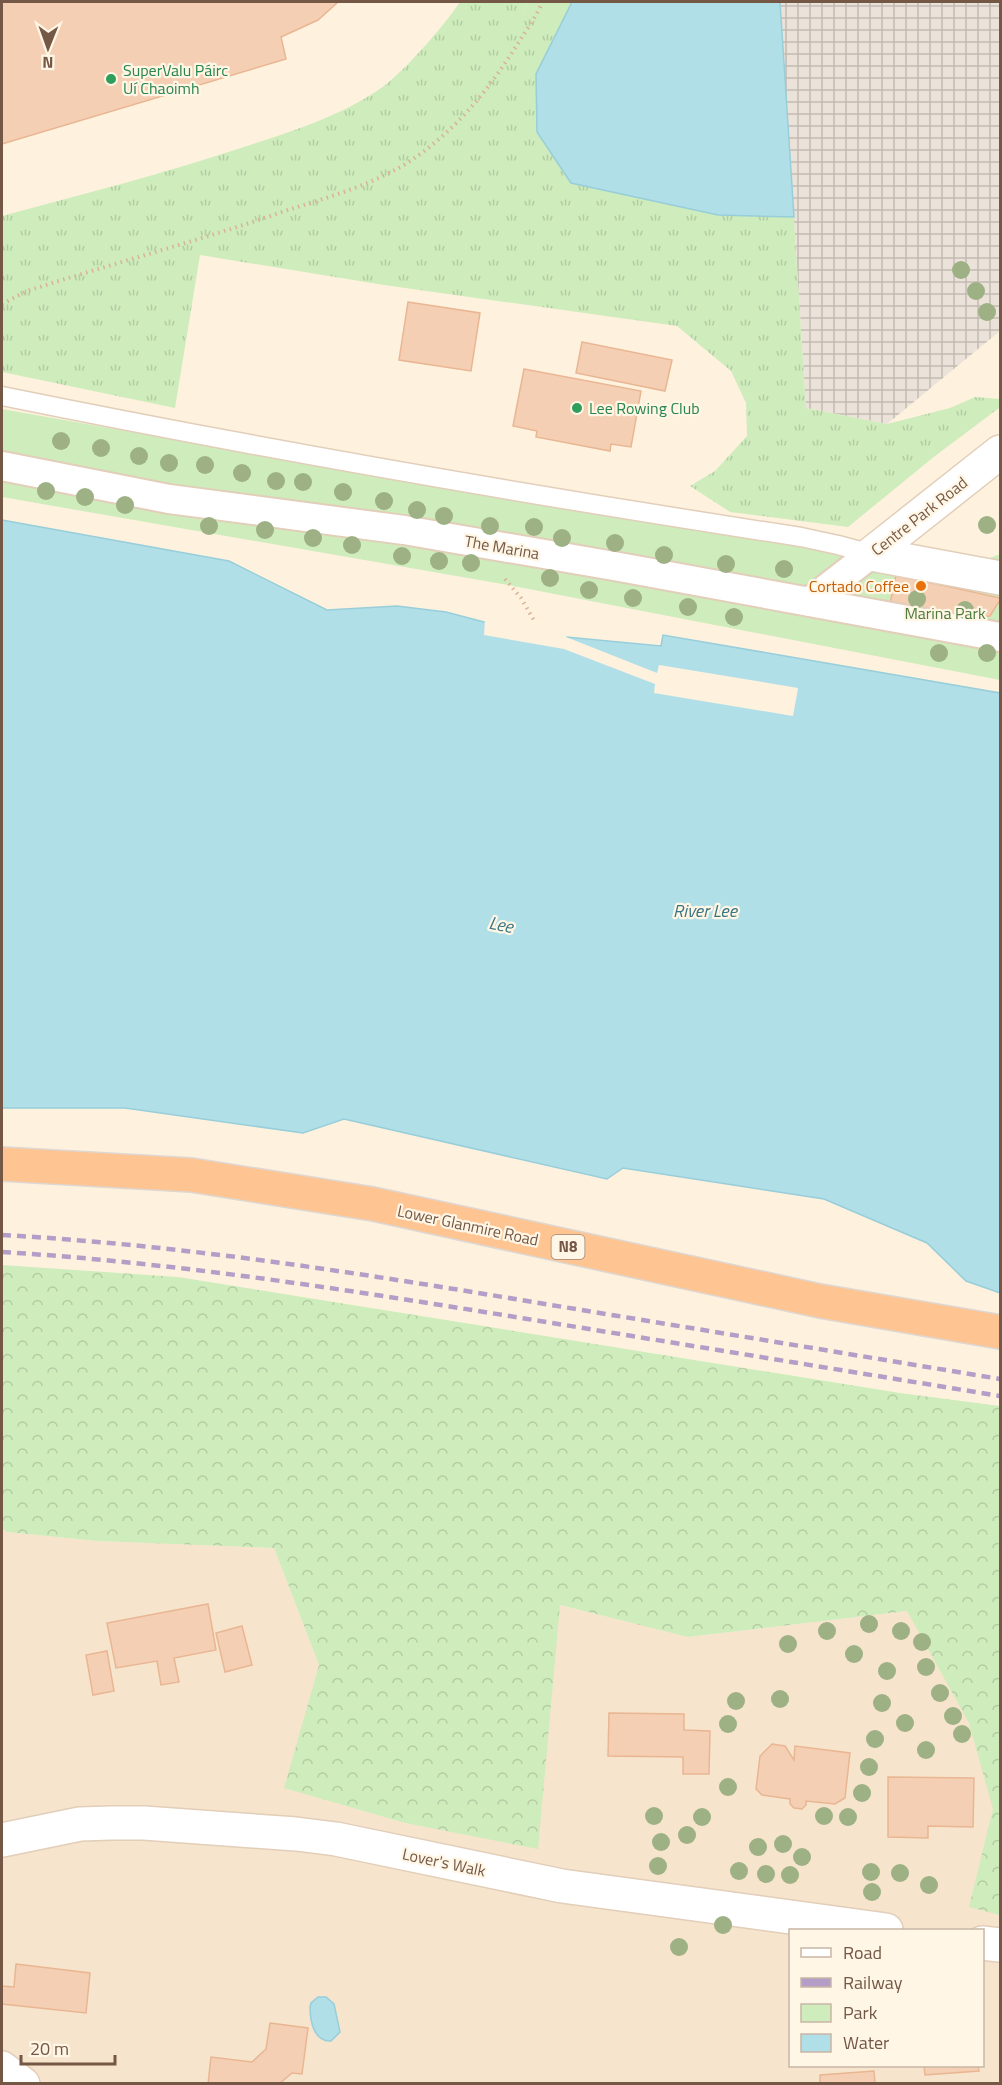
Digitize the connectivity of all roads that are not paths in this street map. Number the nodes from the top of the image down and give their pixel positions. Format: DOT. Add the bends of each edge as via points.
graph roads {
  1 [pos="2,396"];
  2 [pos="1000,452"];
  3 [pos="2,466"];
  4 [pos="870,554"];
  5 [pos="1000,578"];
  6 [pos="809,602"];
  7 [pos="1000,637"];
  8 [pos="2,1164"];
  9 [pos="1000,1332"];
  10 [pos="2,1840"];
  11 [pos="879,1929"];
  12 [pos="984,1943"];
  13 [pos="1000,1945"];
  14 [pos="2,2068"];
  15 [pos="23,2084"];
  1 -- 4 [label="lane" via="409,472 801,537"];
  2 -- 4 [label="street, Centre Park Road"];
  3 -- 6 [label="street, The Marina" via="169,499 404,530"];
  4 -- 5 [label="street"];
  4 -- 6 [label="street, Centre Park Road"];
  6 -- 7 [label="street, The Marina"];
  8 -- 9 [label="highway, Lower Glanmire Road / N8" via="190,1175 373,1204 820,1301"];
  10 -- 11 [label="street, Lover's Walk" via="80,1824 111,1823 296,1834 562,1886"];
  12 -- 13 [label="street"];
  14 -- 15 [label="street"];
}
